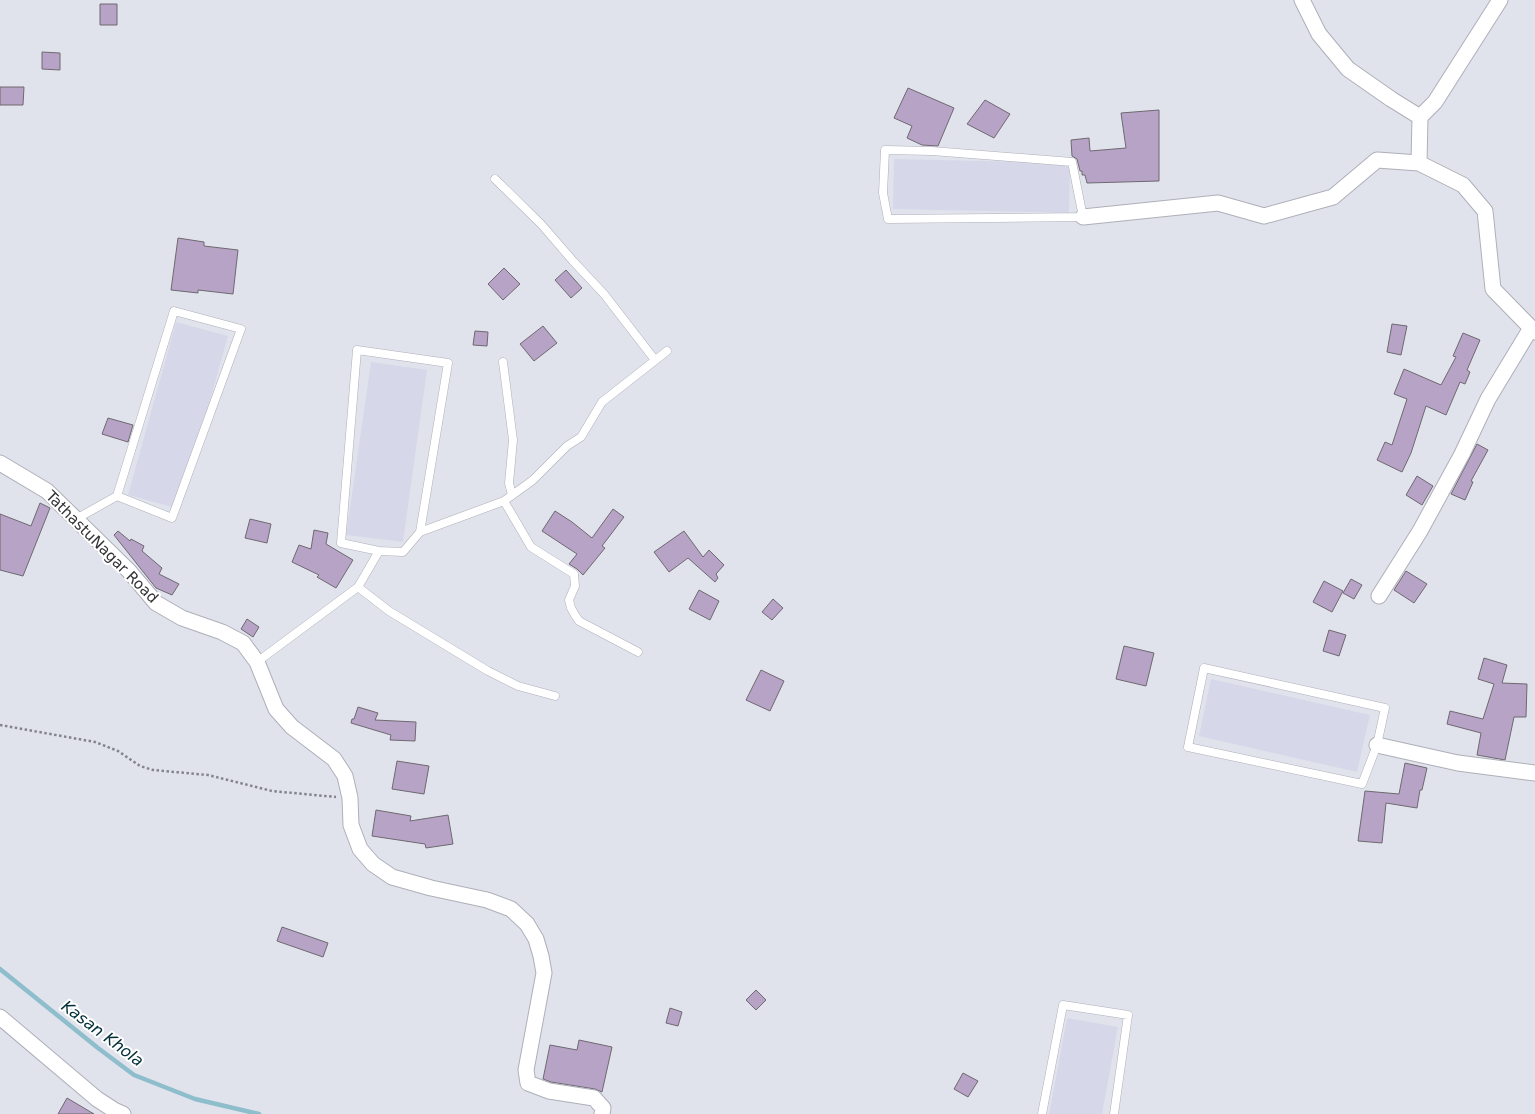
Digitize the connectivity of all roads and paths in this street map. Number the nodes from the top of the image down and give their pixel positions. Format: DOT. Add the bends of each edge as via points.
graph roads {
  1 [pos="1302,0"];
  2 [pos="1500,0"];
  3 [pos="1420,117"];
  4 [pos="1419,163"];
  5 [pos="495,179"];
  6 [pos="1083,217"];
  7 [pos="1533,330"];
  8 [pos="667,351"];
  9 [pos="656,360"];
  10 [pos="503,362"];
  11 [pos="0,462"];
  12 [pos="117,496"];
  13 [pos="512,496"];
  14 [pos="504,501"];
  15 [pos="76,519"];
  16 [pos="420,532"];
  17 [pos="379,551"];
  18 [pos="358,587"];
  19 [pos="1379,596"];
  20 [pos="638,652"];
  21 [pos="257,662"];
  22 [pos="555,696"];
  23 [pos="0,725"];
  24 [pos="1378,745"];
  25 [pos="1535,773"];
  26 [pos="350,798"];
  27 [pos="2,1025"];
  28 [pos="602,1111"];
  29 [pos="123,1114"];
  30 [pos="1042,1114"];
  31 [pos="1114,1114"];
  1 -- 3 [label="street" via="1319,34 1348,69"];
  2 -- 3 [label="street" via="1435,102"];
  3 -- 4 [label="street"];
  4 -- 6 [label="street" via="1377,160 1333,197 1264,216 1218,203"];
  4 -- 7 [label="street" via="1463,185 1485,211 1493,289"];
  5 -- 9 [label="lane" via="604,294"];
  6 -- 6 [label="lane" via="888,219 884,194 885,150 1072,162"];
  7 -- 19 [label="street" via="1488,399 1420,531"];
  8 -- 9 [label="lane"];
  9 -- 13 [label="lane" via="602,402 581,437"];
  10 -- 13 [label="lane" via="513,440 509,483"];
  11 -- 15 [label="street, TathastuNagar Road" via="46,491"];
  12 -- 12 [label="lane" via="174,312 241,329 172,518"];
  12 -- 15 [label="lane"];
  13 -- 14 [label="lane"];
  14 -- 16 [label="lane"];
  14 -- 20 [label="lane" via="531,547 574,574 575,586 569,600 579,621"];
  15 -- 21 [label="street, TathastuNagar Road" via="129,571 156,603 243,644"];
  16 -- 17 [label="lane" via="403,552"];
  16 -- 17 [label="lane" via="448,363 357,350 341,544"];
  17 -- 18 [label="lane"];
  18 -- 21 [label="lane"];
  18 -- 22 [label="lane" via="389,611 488,671 518,686"];
  21 -- 26 [label="street, TathastuNagar Road" via="276,709 292,727 334,759 345,776"];
  23 -- 26 [label="path" via="95,742 153,770 208,775 272,792"];
  24 -- 24 [label="lane" via="1384,708 1204,668 1188,747 1362,784"];
  24 -- 25 [label="street" via="1458,763"];
  26 -- 28 [label="street, TathastuNagar Road" via="351,824 360,849 373,864 392,877 487,900 511,910 527,924 542,956 544,973 526,1070 528,1083 549,1091 594,1098"];
  27 -- 29 [label="street" via="97,1099"];
  30 -- 31 [label="lane" via="1063,1005 1128,1015"];
}
